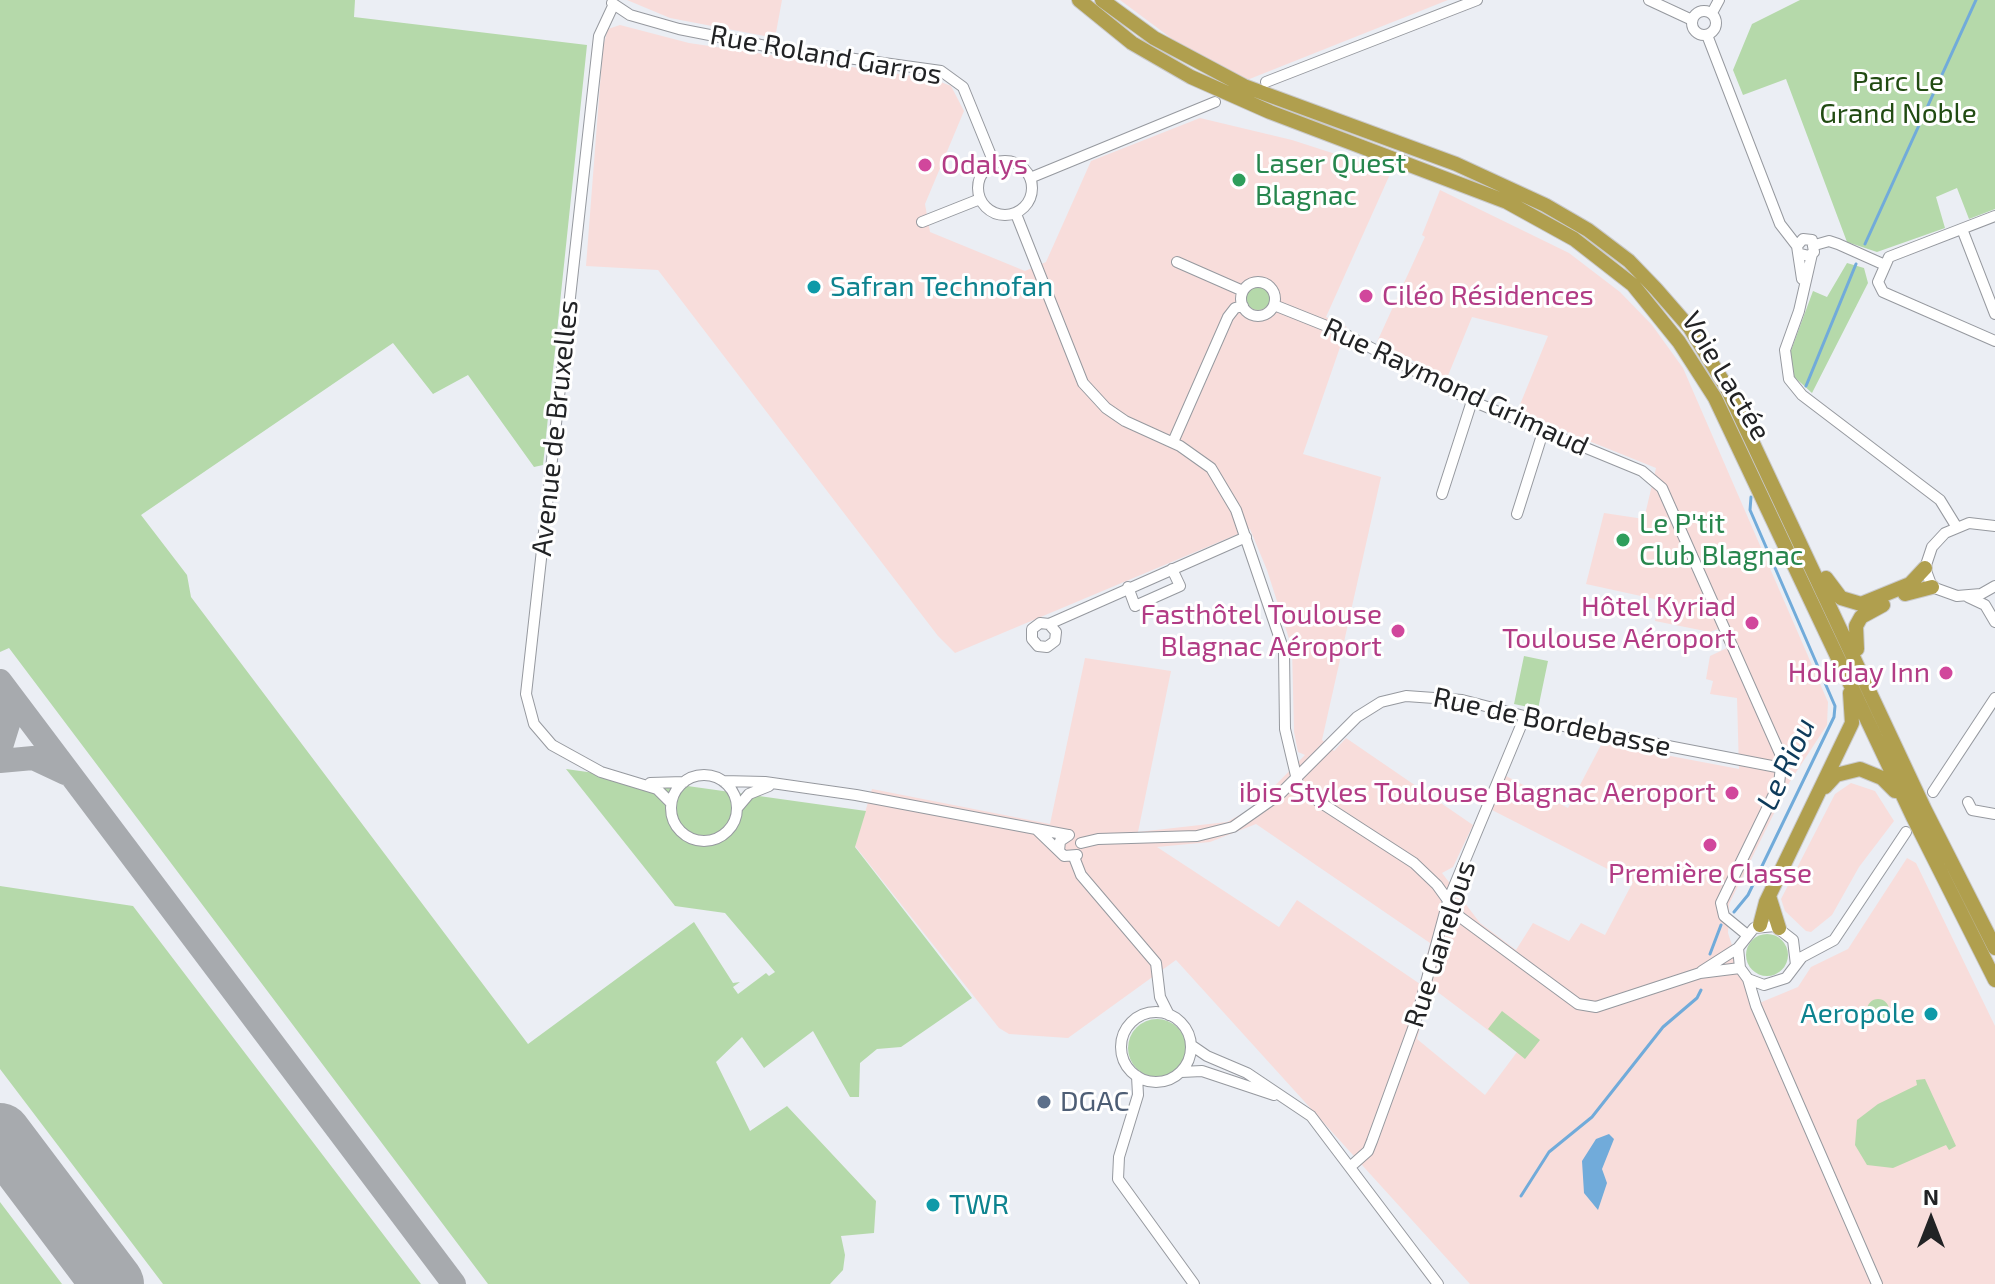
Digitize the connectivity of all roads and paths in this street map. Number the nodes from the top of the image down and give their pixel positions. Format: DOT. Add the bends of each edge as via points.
graph roads {
  1 [pos="1079,0"];
  2 [pos="1102,0"];
  3 [pos="1477,0"];
  4 [pos="1649,0"];
  5 [pos="1719,0"];
  6 [pos="612,3"];
  7 [pos="1114,5"];
  8 [pos="1712,13"];
  9 [pos="1692,20"];
  10 [pos="1707,35"];
  11 [pos="1266,82"];
  12 [pos="1215,102"];
  13 [pos="994,163"];
  14 [pos="1030,178"];
  15 [pos="980,199"];
  16 [pos="1016,214"];
  17 [pos="1995,216"];
  18 [pos="922,222"];
  19 [pos="1962,229"];
  20 [pos="1805,248"];
  21 [pos="1177,262"];
  22 [pos="1885,265"];
  23 [pos="1243,291"];
  24 [pos="1274,305"];
  25 [pos="1243,306"];
  26 [pos="1995,314"];
  27 [pos="1995,341"];
  28 [pos="1472,401"];
  29 [pos="1543,432"];
  30 [pos="1173,442"];
  31 [pos="1776,487"];
  32 [pos="1442,494"];
  33 [pos="1517,514"];
  34 [pos="1956,526"];
  35 [pos="1995,526"];
  36 [pos="1246,537"];
  37 [pos="1925,568"];
  38 [pos="1172,569"];
  39 [pos="1995,586"];
  40 [pos="1128,587"];
  41 [pos="1932,587"];
  42 [pos="1966,596"];
  43 [pos="1995,622"];
  44 [pos="1049,624"];
  45 [pos="1850,685"];
  46 [pos="1995,698"];
  47 [pos="1878,710"];
  48 [pos="1525,716"];
  49 [pos="1782,768"];
  50 [pos="1297,777"];
  51 [pos="723,781"];
  52 [pos="684,782"];
  53 [pos="644,784"];
  54 [pos="776,785"];
  55 [pos="1933,792"];
  56 [pos="1968,802"];
  57 [pos="671,803"];
  58 [pos="1814,804"];
  59 [pos="737,809"];
  60 [pos="1995,814"];
  61 [pos="1913,817"];
  62 [pos="1036,829"];
  63 [pos="1906,832"];
  64 [pos="1068,835"];
  65 [pos="1081,843"];
  66 [pos="1059,851"];
  67 [pos="1074,857"];
  68 [pos="1770,895"];
  69 [pos="1448,901"];
  70 [pos="1760,925"];
  71 [pos="1779,928"];
  72 [pos="1840,929"];
  73 [pos="1746,934"];
  74 [pos="1793,940"];
  75 [pos="1738,948"];
  76 [pos="1995,948"];
  77 [pos="1796,965"];
  78 [pos="1740,968"];
  79 [pos="1700,973"];
  80 [pos="1748,979"];
  81 [pos="1995,980"];
  82 [pos="1772,984"];
  83 [pos="1160,997"];
  84 [pos="1148,1013"];
  85 [pos="1759,1013"];
  86 [pos="1169,1015"];
  87 [pos="1191,1045"];
  88 [pos="1181,1072"];
  89 [pos="1137,1076"];
  90 [pos="1284,1097"];
  91 [pos="1350,1167"];
  92 [pos="1194,1284"];
  93 [pos="1438,1284"];
  94 [pos="1877,1284"];
  1 -- 45 [label="highway, Voie Lactée" via="1132,43 1191,77 1507,202 1574,239 1633,285 1715,398"];
  2 -- 7 [label="highway, Voie Lactée"];
  3 -- 11 [label="street"];
  4 -- 9 [label="street"];
  5 -- 8 [label="street"];
  6 -- 13 [label="street, Rue Roland Garros" via="630,15 679,29 941,71 963,87"];
  6 -- 53 [label="street, Avenue de Bruxelles" via="599,36 526,694 534,724 552,745 601,772"];
  7 -- 31 [label="highway, Voie Lactée" via="1199,65 1232,81 1510,187 1588,230 1629,261 1690,328"];
  8 -- 9 [label="street" via="1698,12"];
  8 -- 10 [label="street" via="1717,25"];
  9 -- 10 [label="street" via="1695,31"];
  10 -- 20 [label="street" via="1780,224"];
  12 -- 14 [label="street"];
  13 -- 14 [label="street" via="1016,163"];
  13 -- 15 [label="street" via="980,178"];
  14 -- 16 [label="street" via="1030,199"];
  15 -- 16 [label="street" via="994,214"];
  15 -- 18 [label="street"];
  16 -- 30 [label="street" via="1083,383 1125,421"];
  17 -- 19 [label="street"];
  19 -- 22 [label="street" via="1889,257"];
  19 -- 26 [label="street"];
  20 -- 22 [label="street" via="1829,241"];
  20 -- 34 [label="street" via="1802,297 1785,350 1793,386 1940,500"];
  21 -- 23 [label="street"];
  22 -- 27 [label="street" via="1878,282 1883,292"];
  23 -- 24 [label="street" via="1249,284 1267,284"];
  23 -- 25 [label="street"];
  24 -- 25 [label="street" via="1259,316"];
  24 -- 28 [label="street, Rue Raymond Grimaud" via="1339,331"];
  25 -- 30 [label="street" via="1228,317"];
  28 -- 29 [label="street, Rue Raymond Grimaud"];
  28 -- 32 [label="street"];
  29 -- 33 [label="street"];
  29 -- 49 [label="street, Rue Raymond Grimaud" via="1642,471 1662,488 1780,751"];
  30 -- 36 [label="street" via="1219,478"];
  31 -- 37 [label="highway" via="1841,598 1868,603 1910,584"];
  31 -- 47 [label="highway, Voie Lactée"];
  34 -- 35 [label="street"];
  34 -- 37 [label="street" via="1932,547"];
  36 -- 38 [label="street"];
  36 -- 50 [label="street" via="1284,651 1285,729"];
  37 -- 41 [label="street"];
  38 -- 40 [label="street"];
  38 -- 40 [label="street" via="1180,586 1135,606"];
  39 -- 42 [label="street"];
  40 -- 44 [label="street"];
  41 -- 42 [label="street"];
  41 -- 47 [label="highway" via="1913,590 1870,611 1856,626 1853,634"];
  42 -- 43 [label="street" via="1985,605"];
  45 -- 58 [label="highway" via="1852,723"];
  45 -- 61 [label="highway, Voie Lactée"];
  46 -- 55 [label="street"];
  47 -- 76 [label="highway, Voie Lactée"];
  48 -- 49 [label="street, Rue de Bordebasse"];
  48 -- 50 [label="street, Rue de Bordebasse" via="1439,697 1393,698 1357,717"];
  48 -- 69 [label="street, Rue Ganelous"];
  49 -- 73 [label="street" via="1722,898 1724,916"];
  50 -- 65 [label="street, Rue de Bordebasse" via="1255,814 1221,831"];
  50 -- 69 [label="street" via="1312,797 1420,868"];
  51 -- 52 [label="street" via="702,775"];
  51 -- 54 [label="street"];
  51 -- 59 [label="street"];
  52 -- 53 [label="street"];
  52 -- 57 [label="street"];
  53 -- 57 [label="street"];
  54 -- 59 [label="street" via="749,794"];
  54 -- 62 [label="street"];
  56 -- 60 [label="street" via="1972,810"];
  57 -- 59 [label="street" via="679,831 702,842 729,830"];
  58 -- 61 [label="highway" via="1836,775 1860,769 1882,778"];
  58 -- 68 [label="highway"];
  61 -- 81 [label="highway, Voie Lactée"];
  62 -- 64 [label="street"];
  62 -- 66 [label="street"];
  63 -- 72 [label="street"];
  64 -- 65 [label="street"];
  64 -- 66 [label="street" via="1060,841"];
  65 -- 67 [label="street"];
  66 -- 67 [label="street"];
  67 -- 83 [label="street" via="1081,875 1156,963"];
  68 -- 70 [label="highway"];
  68 -- 71 [label="highway"];
  69 -- 79 [label="street" via="1460,917 1578,1004 1596,1007"];
  69 -- 91 [label="street, Rue Ganelous" via="1415,1023 1374,1136 1368,1151"];
  70 -- 71 [label="street"];
  70 -- 73 [label="street"];
  71 -- 74 [label="street"];
  72 -- 74 [label="street" via="1814,943"];
  72 -- 77 [label="street" via="1834,940"];
  73 -- 75 [label="street"];
  74 -- 77 [label="street"];
  75 -- 78 [label="street"];
  75 -- 79 [label="street"];
  77 -- 82 [label="street"];
  78 -- 79 [label="street"];
  78 -- 80 [label="street"];
  80 -- 82 [label="street"];
  80 -- 85 [label="street"];
  82 -- 85 [label="street"];
  83 -- 84 [label="street"];
  83 -- 86 [label="street"];
  84 -- 86 [label="street"];
  84 -- 89 [label="street" via="1129,1024 1121,1045 1125,1065"];
  85 -- 94 [label="street"];
  86 -- 87 [label="street" via="1186,1028"];
  87 -- 88 [label="street"];
  87 -- 90 [label="street"];
  88 -- 89 [label="street" via="1159,1083"];
  88 -- 90 [label="street" via="1202,1071"];
  89 -- 92 [label="street" via="1138,1095 1119,1157 1118,1179"];
  90 -- 91 [label="street" via="1311,1116"];
  91 -- 93 [label="street"];
}
